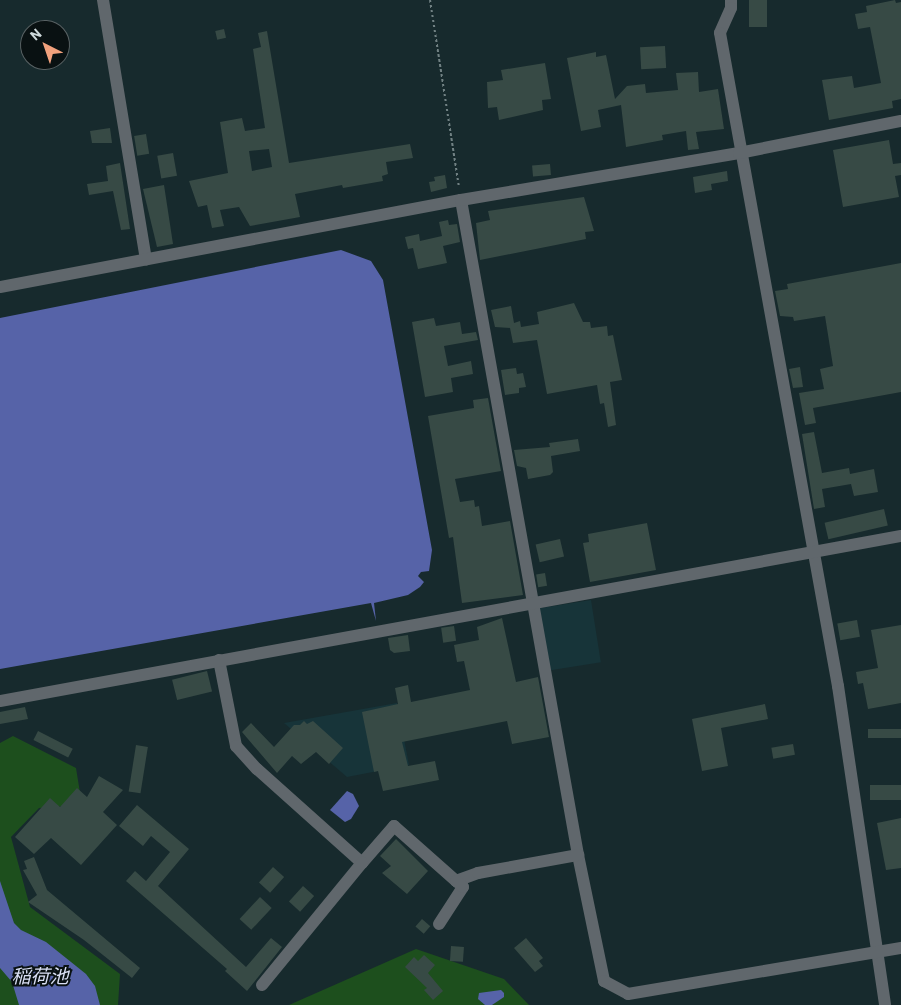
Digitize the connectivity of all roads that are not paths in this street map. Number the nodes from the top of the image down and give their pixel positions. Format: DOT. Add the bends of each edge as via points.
graph roads {
  1 [pos="103,0"];
  2 [pos="731,0"];
  3 [pos="901,121"];
  4 [pos="739,153"];
  5 [pos="461,200"];
  6 [pos="146,259"];
  7 [pos="0,287"];
  8 [pos="901,536"];
  9 [pos="812,553"];
  10 [pos="532,602"];
  11 [pos="219,660"];
  12 [pos="0,701"];
  13 [pos="578,855"];
  14 [pos="362,863"];
  15 [pos="456,881"];
  16 [pos="439,924"];
  17 [pos="901,948"];
  18 [pos="877,952"];
  19 [pos="262,985"];
  20 [pos="885,1005"];
  1 -- 6 [label="street"];
  2 -- 4 [label="street" via="731,8 720,33"];
  3 -- 4 [label="street"];
  4 -- 5 [label="street"];
  4 -- 9 [label="street"];
  5 -- 6 [label="street"];
  5 -- 10 [label="street"];
  6 -- 7 [label="street"];
  8 -- 9 [label="street"];
  9 -- 10 [label="street"];
  9 -- 18 [label="street" via="838,686"];
  10 -- 11 [label="street"];
  10 -- 13 [label="street"];
  11 -- 12 [label="street"];
  11 -- 14 [label="street" via="236,746 257,769"];
  13 -- 15 [label="street" via="478,872"];
  13 -- 18 [label="street" via="604,981 628,994"];
  14 -- 15 [label="street" via="394,826"];
  14 -- 19 [label="street"];
  15 -- 16 [label="street" via="463,887"];
  17 -- 18 [label="street"];
  18 -- 20 [label="street"];
}
